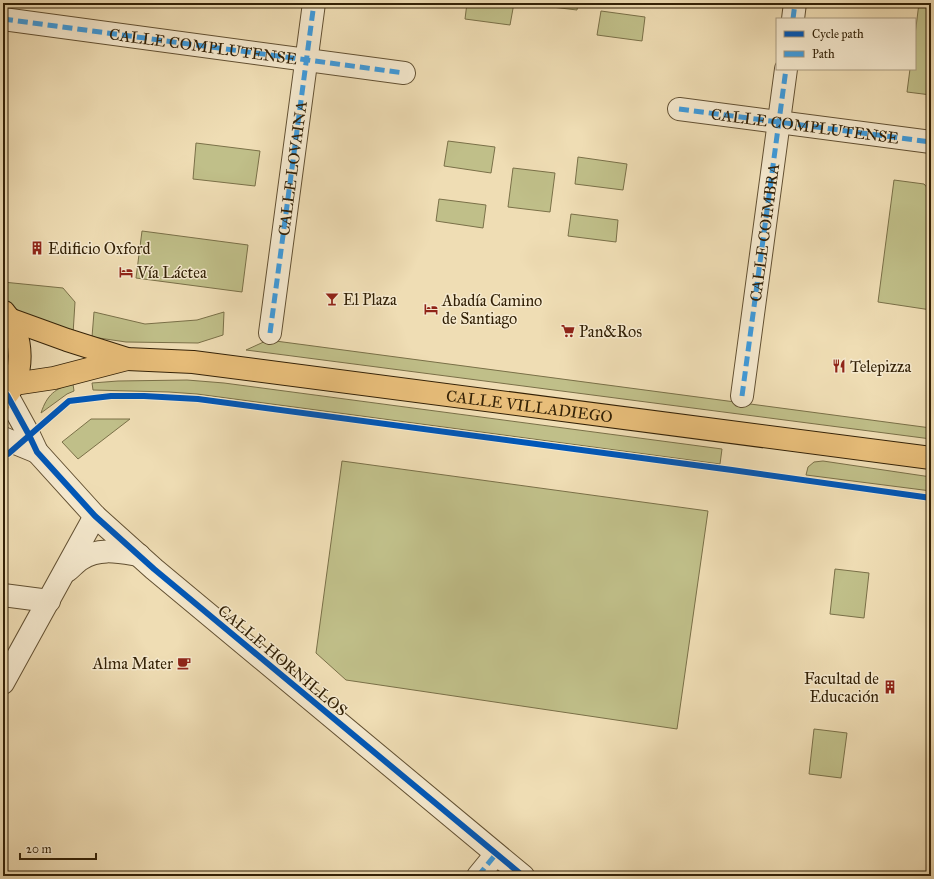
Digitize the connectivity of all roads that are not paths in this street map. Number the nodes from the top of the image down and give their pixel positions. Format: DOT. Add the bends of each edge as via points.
graph roads {
  1 [pos="314,3"];
  2 [pos="795,3"];
  3 [pos="793,18"];
  4 [pos="3,19"];
  5 [pos="306,60"];
  6 [pos="786,70"];
  7 [pos="404,73"];
  8 [pos="679,109"];
  9 [pos="779,122"];
  10 [pos="931,142"];
  11 [pos="6,315"];
  12 [pos="270,333"];
  13 [pos="127,359"];
  14 [pos="8,393"];
  15 [pos="742,396"];
  16 [pos="3,438"];
  17 [pos="37,452"];
  18 [pos="931,458"];
  19 [pos="95,516"];
  20 [pos="139,555"];
  21 [pos="62,576"];
  22 [pos="3,595"];
  23 [pos="49,601"];
  24 [pos="3,683"];
  25 [pos="496,854"];
  26 [pos="478,876"];
  27 [pos="523,876"];
  1 -- 5 [label="street, CALLE LOVAINA"];
  2 -- 3 [label="street"];
  4 -- 5 [label="street, CALLE COMPLUTENSE"];
  5 -- 7 [label="street, CALLE COMPLUTENSE"];
  5 -- 12 [label="street, CALLE LOVAINA"];
  6 -- 9 [label="street, CALLE COIMBRA"];
  8 -- 9 [label="street, CALLE COMPLUTENSE"];
  9 -- 10 [label="street, CALLE COMPLUTENSE"];
  9 -- 15 [label="street, CALLE COIMBRA"];
  11 -- 13 [label="highway, CALLE VILLADIEGO" via="67,340"];
  11 -- 14 [label="highway" via="15,330 20,354 18,369"];
  13 -- 14 [label="highway, CALLE VILLADIEGO"];
  13 -- 18 [label="highway, CALLE VILLADIEGO" via="193,362"];
  14 -- 17 [label="street, CALLE HORNILLOS"];
  16 -- 17 [label="street, CALLE HORNILLOS"];
  17 -- 19 [label="street, CALLE HORNILLOS"];
  19 -- 20 [label="street, CALLE HORNILLOS"];
  19 -- 21 [label="street"];
  20 -- 21 [label="street" via="99,551 81,559"];
  20 -- 25 [label="street, CALLE HORNILLOS"];
  21 -- 23 [label="street"];
  22 -- 23 [label="street"];
  23 -- 24 [label="street"];
  25 -- 26 [label="street"];
  25 -- 27 [label="street, CALLE HORNILLOS"];
}
